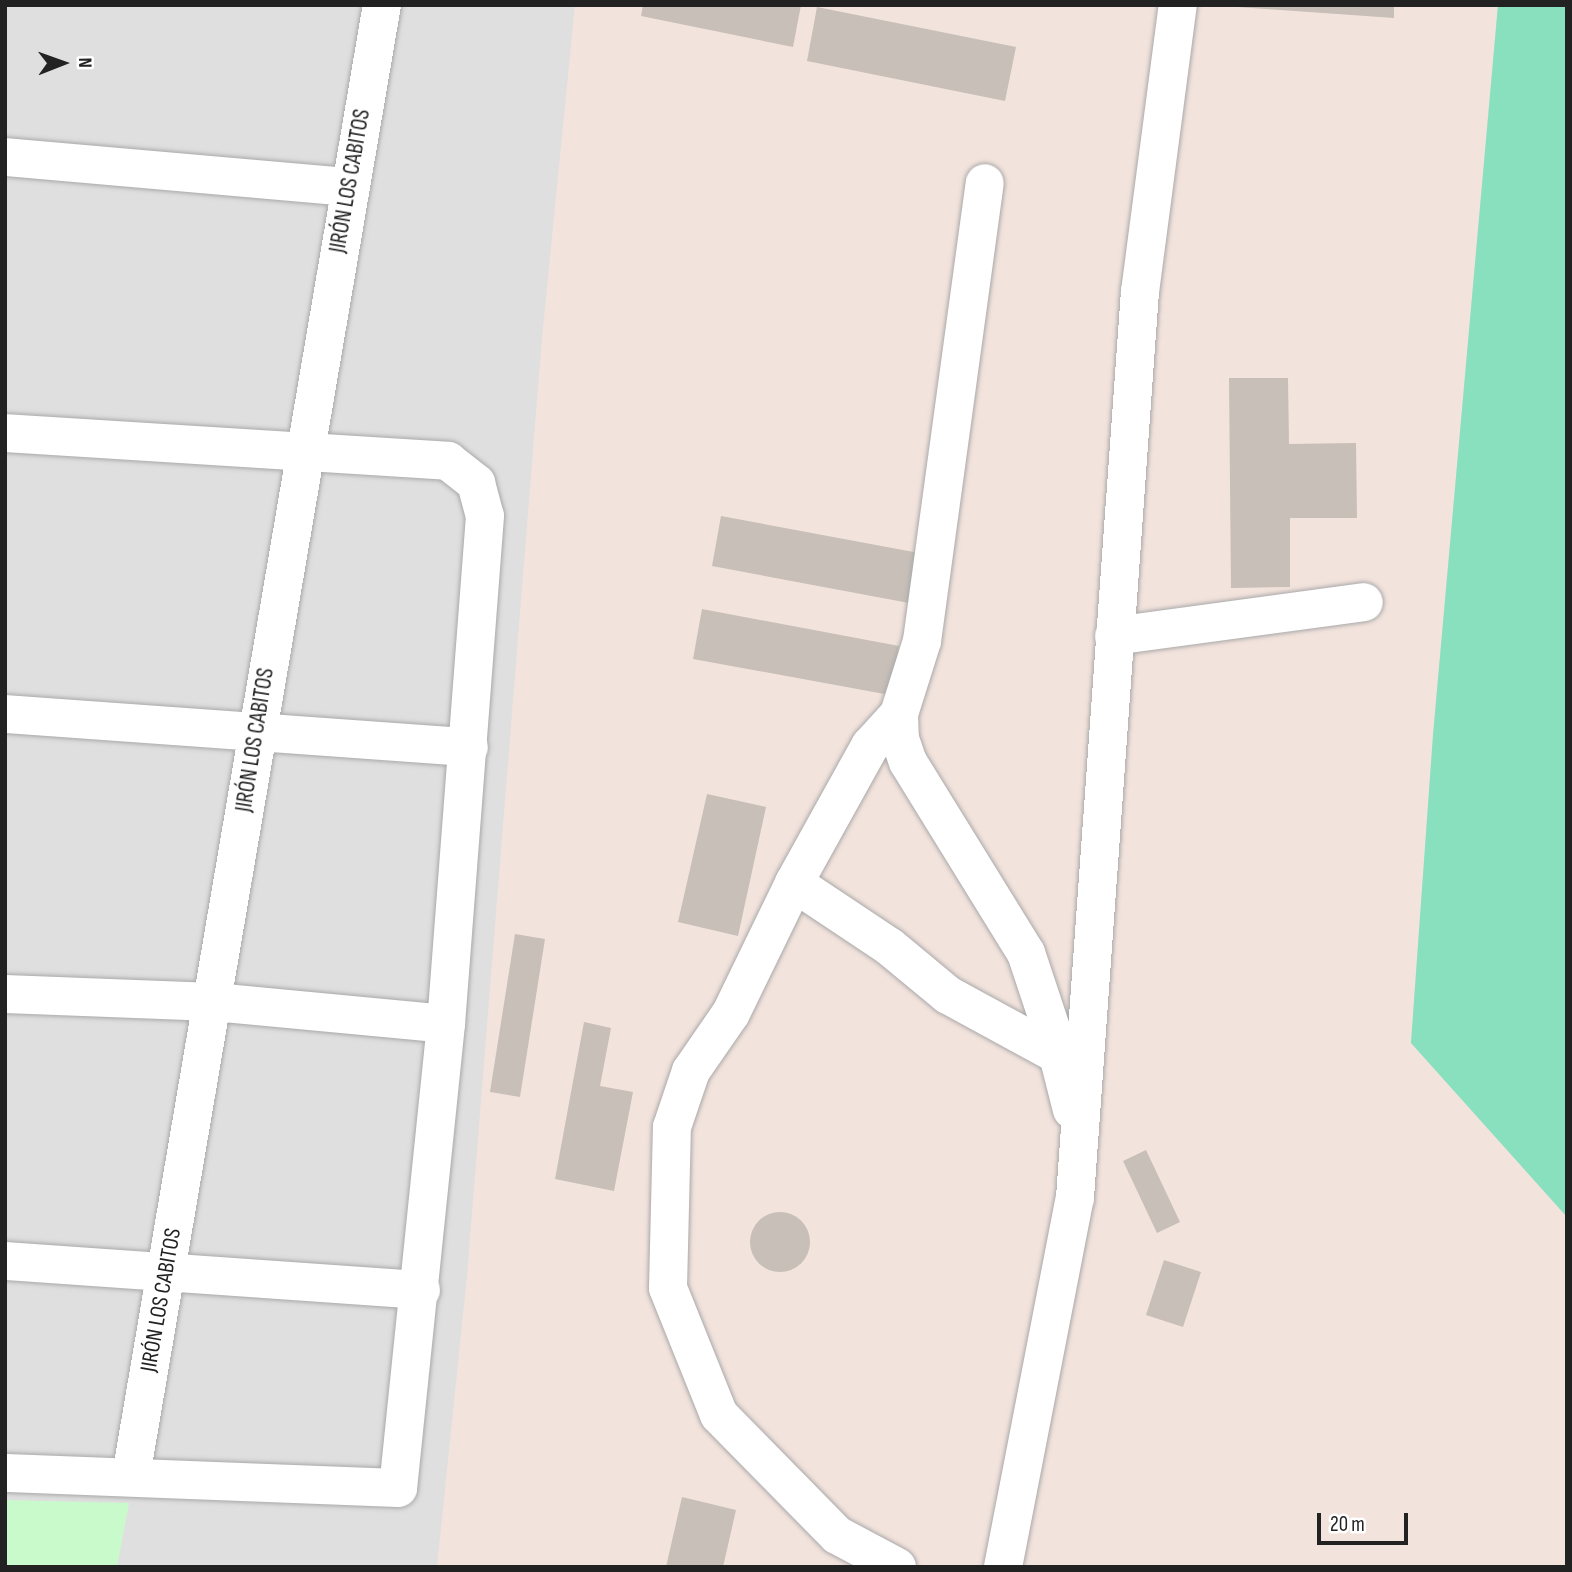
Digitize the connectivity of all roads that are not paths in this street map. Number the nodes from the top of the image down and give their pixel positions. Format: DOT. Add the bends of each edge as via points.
graph roads {
  1 [pos="382,5"];
  2 [pos="1178,5"];
  3 [pos="5,157"];
  4 [pos="985,183"];
  5 [pos="348,187"];
  6 [pos="5,433"];
  7 [pos="305,455"];
  8 [pos="1364,602"];
  9 [pos="1114,636"];
  10 [pos="5,714"];
  11 [pos="899,714"];
  12 [pos="256,728"];
  13 [pos="469,747"];
  14 [pos="794,883"];
  15 [pos="5,994"];
  16 [pos="214,1002"];
  17 [pos="446,1024"];
  18 [pos="1058,1055"];
  19 [pos="1080,1143"];
  20 [pos="5,1261"];
  21 [pos="166,1272"];
  22 [pos="421,1290"];
  23 [pos="5,1473"];
  24 [pos="131,1476"];
  25 [pos="897,1567"];
  26 [pos="1003,1567"];
  1 -- 5 [label="street, JIRÓN LOS CABITOS"];
  2 -- 9 [label="street" via="1140,292"];
  3 -- 5 [label="street"];
  4 -- 11 [label="street" via="922,641"];
  5 -- 7 [label="street, JIRÓN LOS CABITOS"];
  6 -- 7 [label="street"];
  7 -- 12 [label="street, JIRÓN LOS CABITOS"];
  7 -- 13 [label="street" via="448,461 476,483 485,516"];
  8 -- 9 [label="street"];
  9 -- 19 [label="street"];
  10 -- 12 [label="street"];
  11 -- 14 [label="street" via="870,746"];
  11 -- 18 [label="street" via="900,739 908,762 1026,953"];
  12 -- 13 [label="street"];
  12 -- 16 [label="street, JIRÓN LOS CABITOS"];
  13 -- 17 [label="street"];
  14 -- 18 [label="street" via="890,947 948,995"];
  14 -- 25 [label="street" via="731,1013 691,1071 672,1127 668,1288 719,1415 837,1535"];
  15 -- 16 [label="street"];
  16 -- 17 [label="street"];
  16 -- 21 [label="street, JIRÓN LOS CABITOS"];
  17 -- 22 [label="street"];
  18 -- 19 [label="street"];
  19 -- 26 [label="street" via="1075,1198"];
  20 -- 21 [label="street"];
  21 -- 22 [label="street"];
  21 -- 24 [label="street, JIRÓN LOS CABITOS"];
  22 -- 24 [label="street" via="398,1488"];
  23 -- 24 [label="street"];
}
